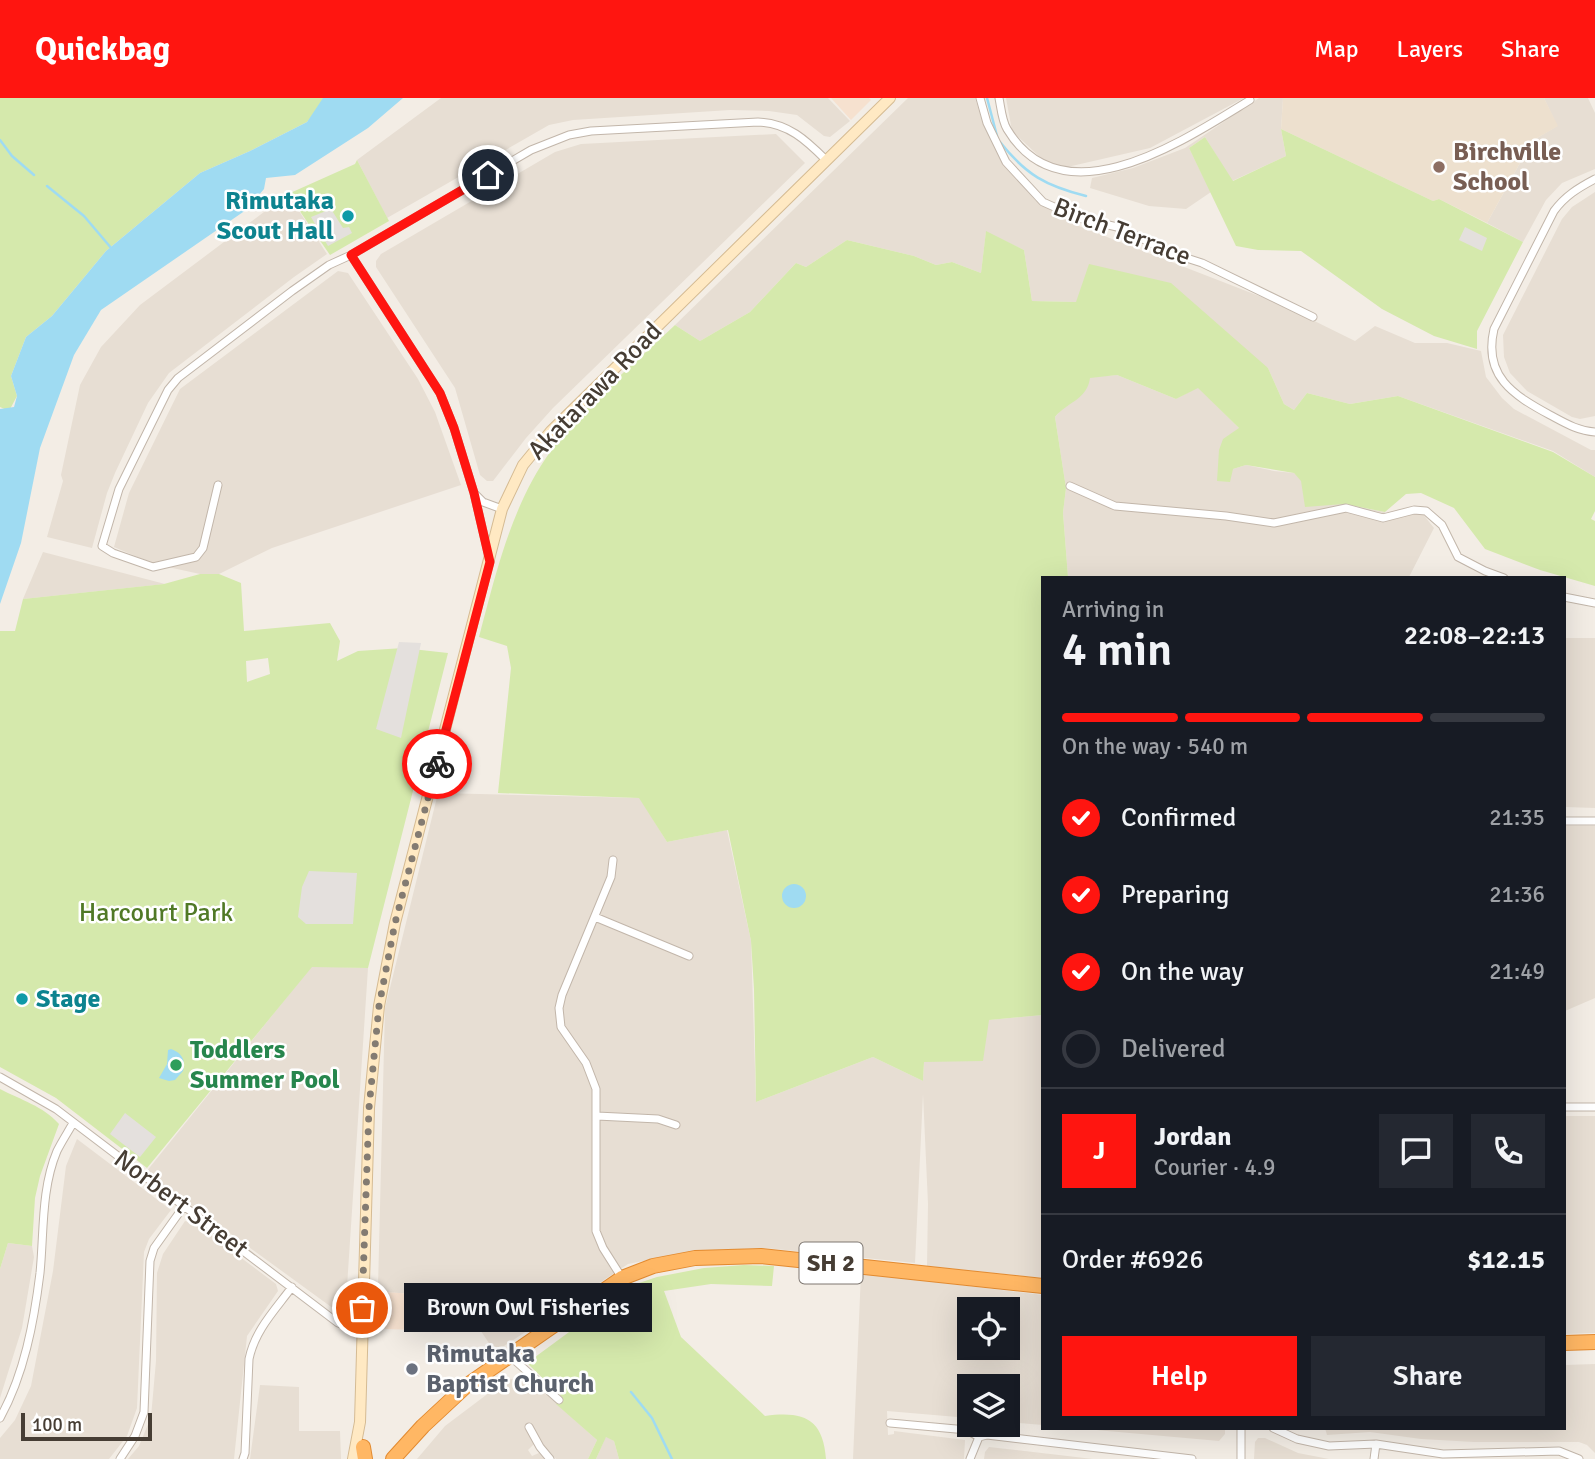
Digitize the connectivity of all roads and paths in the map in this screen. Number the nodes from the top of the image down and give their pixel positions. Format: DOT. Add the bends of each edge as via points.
graph roads {
  1 [pos="890,98"];
  2 [pos="980,98"];
  3 [pos="999,98"];
  4 [pos="1250,100"];
  5 [pos="826,160"];
  6 [pos="1595,180"];
  7 [pos="351,255"];
  8 [pos="1313,317"];
  9 [pos="1595,432"];
  10 [pos="218,485"];
  11 [pos="1070,486"];
  12 [pos="474,493"];
  13 [pos="502,509"];
  14 [pos="490,562"];
  15 [pos="1499,576"];
  16 [pos="1566,597"];
  17 [pos="1595,603"];
  18 [pos="1566,821"];
  19 [pos="1595,821"];
  20 [pos="613,860"];
  21 [pos="596,917"];
  22 [pos="689,956"];
  23 [pos="0,1077"];
  24 [pos="1566,1107"];
  25 [pos="1595,1107"];
  26 [pos="597,1116"];
  27 [pos="74,1123"];
  28 [pos="676,1125"];
  29 [pos="184,1206"];
  30 [pos="622,1278"];
  31 [pos="1041,1286"];
  32 [pos="292,1287"];
  33 [pos="361,1329"];
  34 [pos="1595,1342"];
  35 [pos="1566,1343"];
  36 [pos="509,1355"];
  37 [pos="559,1400"];
  38 [pos="0,1418"];
  39 [pos="890,1423"];
  40 [pos="528,1427"];
  41 [pos="957,1429"];
  42 [pos="1241,1430"];
  43 [pos="1278,1430"];
  44 [pos="979,1437"];
  45 [pos="1004,1437"];
  46 [pos="1376,1444"];
  47 [pos="361,1456"];
  48 [pos="120,1459"];
  49 [pos="243,1459"];
  50 [pos="393,1459"];
  51 [pos="550,1459"];
  52 [pos="970,1459"];
  53 [pos="1192,1459"];
  54 [pos="1241,1459"];
  55 [pos="1374,1459"];
  56 [pos="1579,1459"];
  1 -- 5 [label="street, Akatarawa Road"];
  2 -- 8 [label="street, Birch Terrace" via="1006,162 1043,202 1221,271"];
  3 -- 4 [label="street" via="1006,128 1027,153 1059,172 1115,168 1144,160"];
  5 -- 7 [label="street" via="801,136 772,122 569,135 531,150"];
  5 -- 13 [label="street, Akatarawa Road" via="551,430 523,465"];
  6 -- 9 [label="street" via="1574,190 1554,211 1491,342 1493,360 1509,390 1580,431"];
  7 -- 10 [label="street" via="292,291 178,378 120,489 102,546 153,567 196,557 203,548"];
  7 -- 12 [label="street" via="440,393"];
  11 -- 15 [label="street" via="1115,506 1274,523 1346,508 1383,518 1426,511 1442,525 1458,557"];
  12 -- 13 [label="street"];
  12 -- 14 [label="street"];
  13 -- 14 [label="street, Akatarawa Road"];
  14 -- 33 [label="street, Akatarawa Road" via="395,923 379,1006 369,1108"];
  16 -- 17 [label="street"];
  18 -- 19 [label="street"];
  20 -- 21 [label="street"];
  21 -- 22 [label="street"];
  21 -- 26 [label="street" via="558,1008 565,1036 592,1075"];
  23 -- 27 [label="street, Norbert Street"];
  24 -- 25 [label="street"];
  26 -- 28 [label="street" via="658,1119"];
  26 -- 30 [label="street" via="596,1231"];
  27 -- 29 [label="street, Norbert Street"];
  27 -- 38 [label="street" via="51,1169 35,1312 13,1390"];
  29 -- 32 [label="street, Norbert Street"];
  29 -- 48 [label="street" via="150,1261 144,1412"];
  30 -- 31 [label="highway, SH 2" via="695,1258 761,1256"];
  30 -- 36 [label="highway, SH 2"];
  32 -- 33 [label="street, Norbert Street" via="338,1323"];
  32 -- 49 [label="street" via="253,1345"];
  33 -- 47 [label="street, Akatarawa Road"];
  34 -- 35 [label="highway"];
  36 -- 37 [label="street"];
  36 -- 50 [label="highway, SH 2" via="453,1397"];
  39 -- 41 [label="street"];
  40 -- 51 [label="street"];
  42 -- 54 [label="street"];
  43 -- 46 [label="street" via="1329,1446"];
  44 -- 52 [label="street"];
  45 -- 53 [label="street"];
  46 -- 55 [label="street"];
  46 -- 56 [label="street" via="1443,1454 1559,1451"];
}
